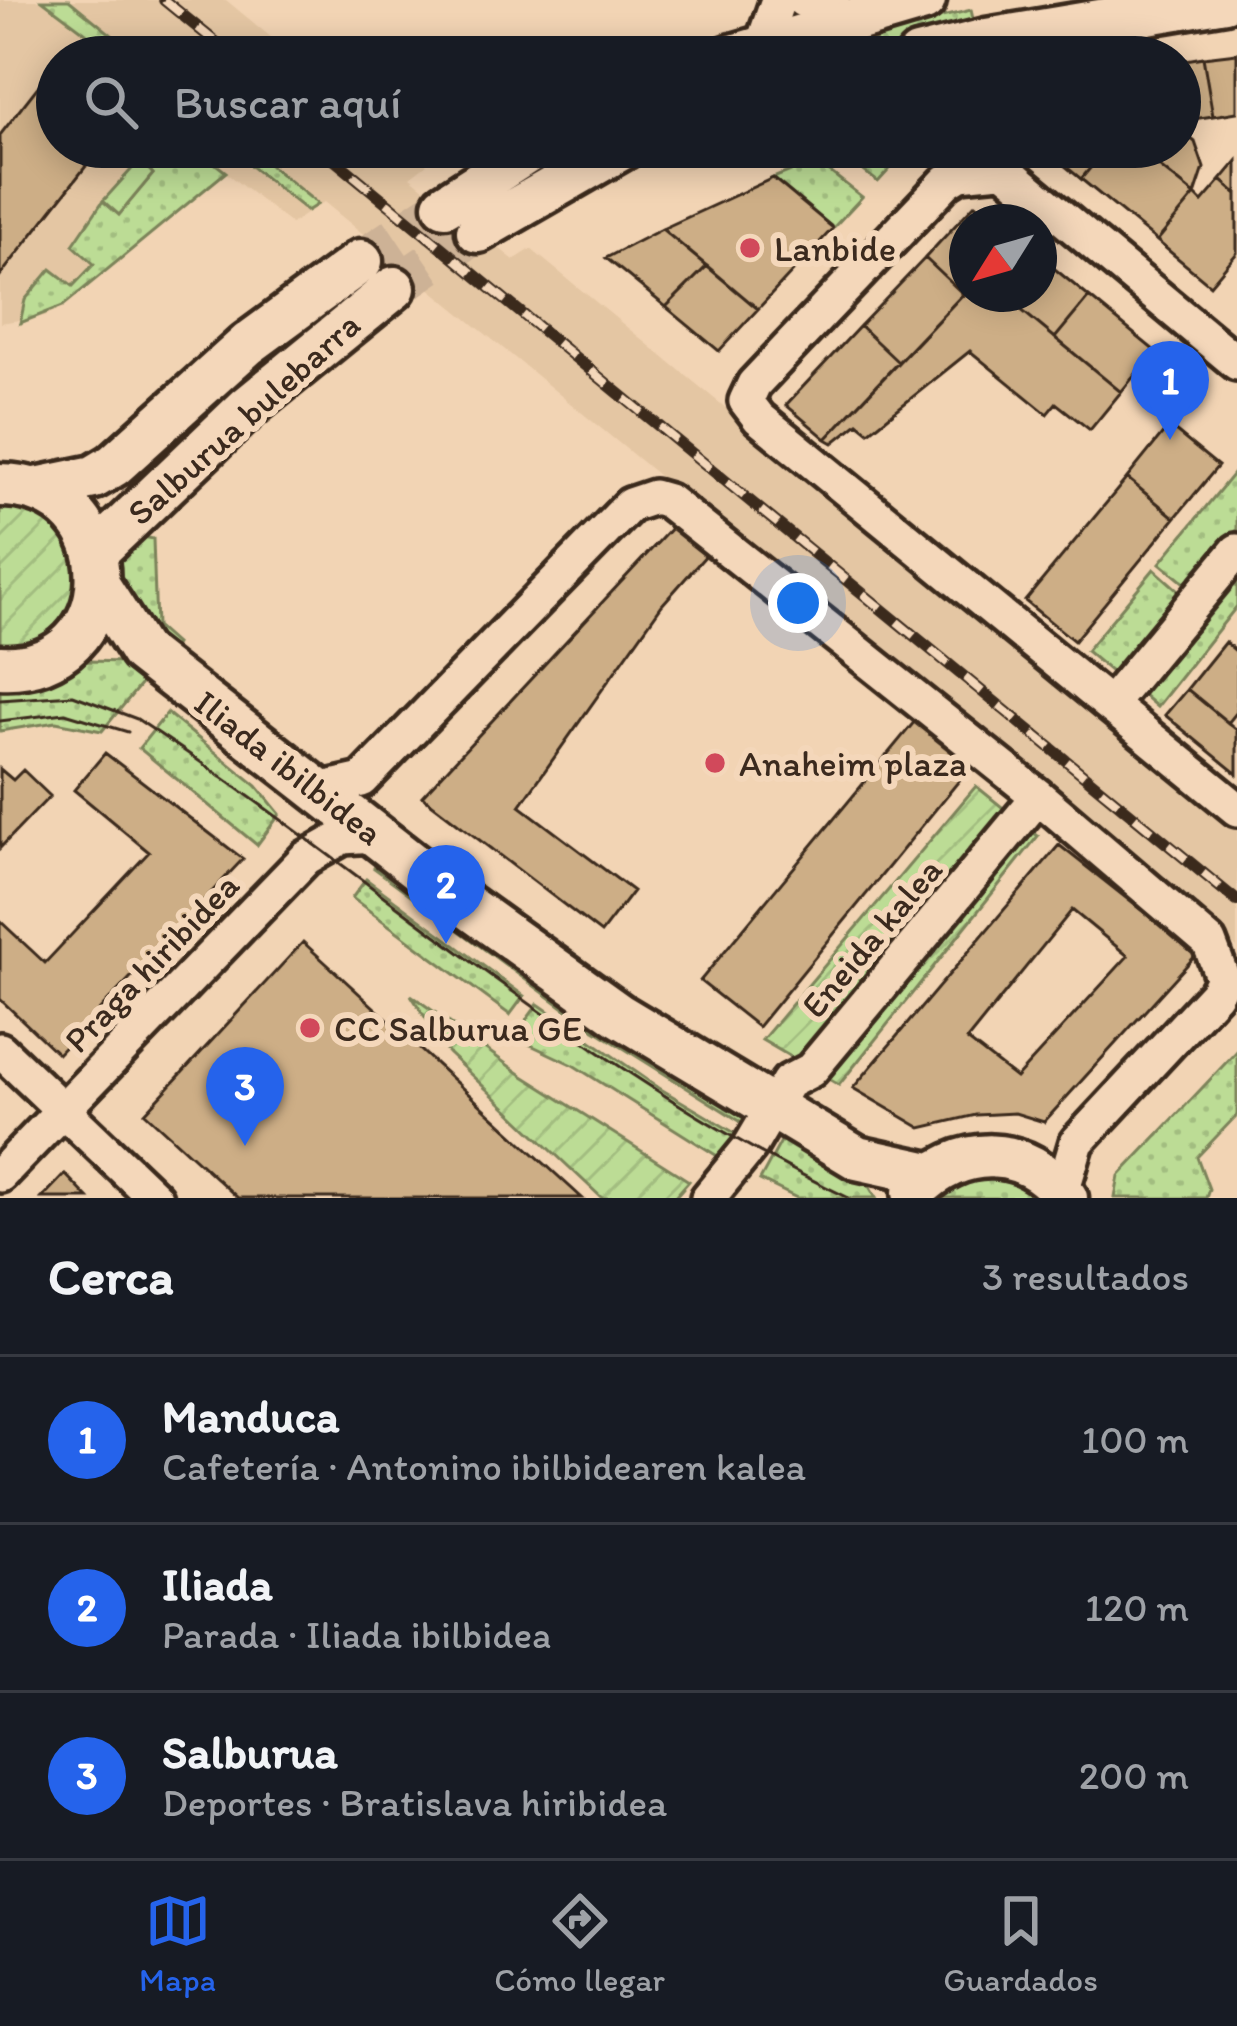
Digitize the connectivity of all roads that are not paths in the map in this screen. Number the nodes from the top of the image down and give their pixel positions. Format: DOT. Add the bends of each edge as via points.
graph roads {
  1 [pos="778,0"];
  2 [pos="803,0"];
  3 [pos="924,0"];
  4 [pos="1225,0"];
  5 [pos="852,18"];
  6 [pos="755,36"];
  7 [pos="794,36"];
  8 [pos="1011,36"];
  9 [pos="513,168"];
  10 [pos="576,168"];
  11 [pos="970,168"];
  12 [pos="1002,168"];
  13 [pos="362,260"];
  14 [pos="394,288"];
  15 [pos="1237,363"];
  16 [pos="18,487"];
  17 [pos="1237,551"];
  18 [pos="98,569"];
  19 [pos="63,649"];
  20 [pos="141,652"];
  21 [pos="0,667"];
  22 [pos="1121,691"];
  23 [pos="318,790"];
  24 [pos="1028,809"];
  25 [pos="1237,809"];
  26 [pos="374,835"];
  27 [pos="0,1050"];
  28 [pos="61,1110"];
  29 [pos="771,1110"];
  30 [pos="857,1158"];
  31 [pos="0,1175"];
  32 [pos="920,1186"];
  33 [pos="1064,1195"];
  34 [pos="155,1198"];
  35 [pos="708,1198"];
  36 [pos="886,1198"];
  1 -- 6 [label="street"];
  2 -- 5 [label="street"];
  3 -- 5 [label="main road"];
  4 -- 8 [label="main road"];
  5 -- 7 [label="main road"];
  9 -- 10 [label="main road" via="461,218"];
  11 -- 25 [label="street" via="947,181 746,401"];
  12 -- 15 [label="street"];
  13 -- 16 [label="main road, Salburua bulebarra" via="248,344 114,465 94,477"];
  14 -- 18 [label="main road, Salburua bulebarra" via="248,406"];
  16 -- 18 [label="main road, Iliada ibilbidea" via="74,513"];
  17 -- 22 [label="street"];
  18 -- 19 [label="main road, Salburua bulebarra" via="88,621"];
  18 -- 20 [label="main road, Iliada ibilbidea"];
  19 -- 20 [label="main road"];
  19 -- 21 [label="main road" via="30,665"];
  20 -- 23 [label="main road, Iliada ibilbidea"];
  23 -- 26 [label="main road, Iliada ibilbidea"];
  23 -- 33 [label="street" via="362,780 630,506 668,501 1209,942 1223,979 1077,1142"];
  24 -- 29 [label="street, Eneida kalea"];
  26 -- 28 [label="street, Praga hiribidea" via="343,837 306,858"];
  26 -- 29 [label="main road, Iliada ibilbidea" via="544,964"];
  27 -- 28 [label="street"];
  28 -- 31 [label="street, Praga hiribidea"];
  28 -- 34 [label="street"];
  29 -- 30 [label="main road, Iliada ibilbidea"];
  29 -- 35 [label="street, Eneida kalea"];
  30 -- 32 [label="main road, Iliada ibilbidea"];
  30 -- 36 [label="main road, Iliada ibilbidea"];
  32 -- 33 [label="main road" via="963,1158 1000,1156 1034,1167"];
}
